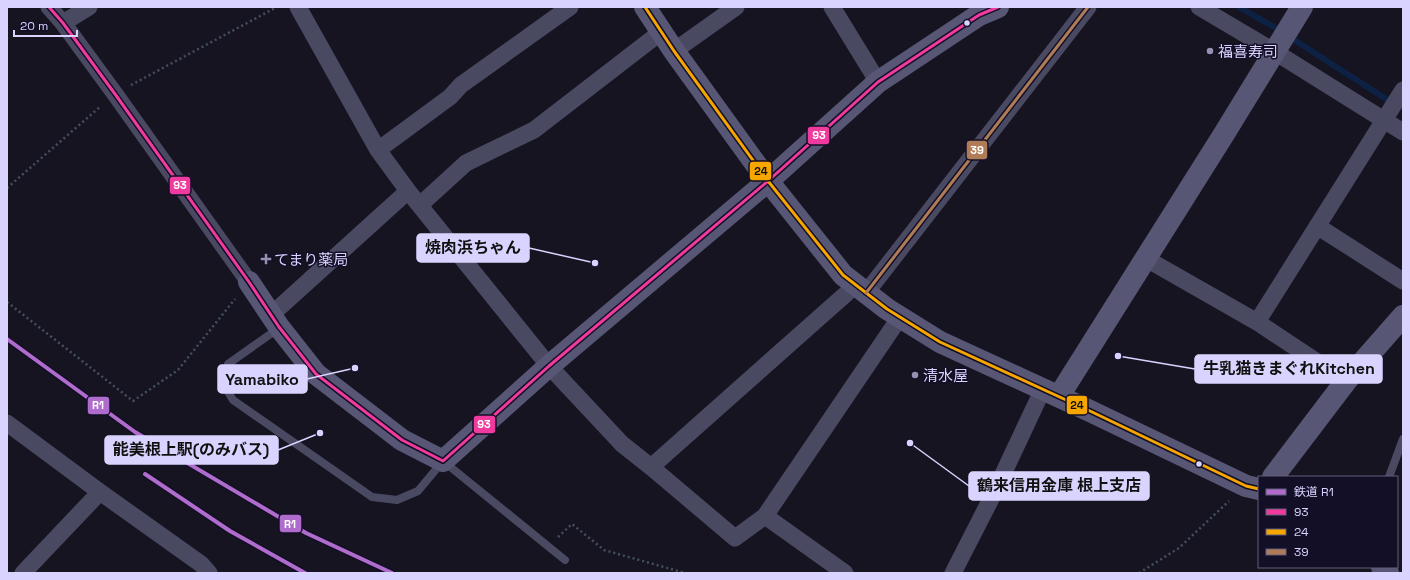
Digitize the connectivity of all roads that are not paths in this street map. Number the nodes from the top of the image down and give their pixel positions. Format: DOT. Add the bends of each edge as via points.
graph roads {
  1 [pos="49,7"];
  2 [pos="89,7"];
  3 [pos="298,7"];
  4 [pos="570,7"];
  5 [pos="645,7"];
  6 [pos="736,7"];
  7 [pos="832,7"];
  8 [pos="1088,7"];
  9 [pos="1199,7"];
  10 [pos="1302,7"];
  11 [pos="983,10"];
  12 [pos="63,23"];
  13 [pos="661,32"];
  14 [pos="674,51"];
  15 [pos="1274,52"];
  16 [pos="878,82"];
  17 [pos="1403,90"];
  18 [pos="1384,120"];
  19 [pos="1403,132"];
  20 [pos="378,150"];
  21 [pos="768,181"];
  22 [pos="408,190"];
  23 [pos="420,205"];
  24 [pos="1317,226"];
  25 [pos="1145,258"];
  26 [pos="1403,281"];
  27 [pos="249,282"];
  28 [pos="861,289"];
  29 [pos="1403,316"];
  30 [pos="900,317"];
  31 [pos="275,321"];
  32 [pos="1258,322"];
  33 [pos="549,366"];
  34 [pos="1346,381"];
  35 [pos="1051,393"];
  36 [pos="7,423"];
  37 [pos="1403,439"];
  38 [pos="442,461"];
  39 [pos="651,467"];
  40 [pos="1274,476"];
  41 [pos="1389,476"];
  42 [pos="1252,487"];
  43 [pos="100,492"];
  44 [pos="765,516"];
  45 [pos="565,560"];
  46 [pos="23,573"];
  47 [pos="209,573"];
  48 [pos="845,573"];
  49 [pos="953,573"];
  1 -- 12 [label="street"];
  2 -- 12 [label="street"];
  3 -- 20 [label="street"];
  4 -- 20 [label="street" via="461,85 450,97"];
  5 -- 13 [label="street"];
  6 -- 14 [label="street"];
  7 -- 16 [label="street"];
  8 -- 28 [label="street"];
  9 -- 15 [label="street"];
  10 -- 15 [label="street"];
  11 -- 16 [label="street"];
  12 -- 27 [label="street"];
  13 -- 14 [label="street"];
  13 -- 23 [label="street" via="534,130 466,163"];
  14 -- 21 [label="street"];
  15 -- 18 [label="street"];
  15 -- 25 [label="street"];
  16 -- 21 [label="street"];
  17 -- 18 [label="street"];
  18 -- 19 [label="street"];
  18 -- 24 [label="street"];
  20 -- 22 [label="street"];
  21 -- 28 [label="street" via="843,274"];
  21 -- 33 [label="street"];
  22 -- 23 [label="street"];
  22 -- 31 [label="street"];
  23 -- 33 [label="street"];
  24 -- 26 [label="street"];
  24 -- 32 [label="street"];
  25 -- 32 [label="street"];
  25 -- 35 [label="street"];
  27 -- 31 [label="street"];
  28 -- 30 [label="street"];
  28 -- 39 [label="street"];
  29 -- 34 [label="street"];
  30 -- 35 [label="street" via="940,342"];
  30 -- 44 [label="street"];
  31 -- 38 [label="street" via="316,374 402,440"];
  31 -- 38 [label="lane" via="253,345 228,364 223,384 233,400 372,497 397,500 418,491"];
  32 -- 34 [label="street"];
  33 -- 38 [label="street"];
  33 -- 39 [label="street" via="622,444"];
  34 -- 40 [label="street"];
  35 -- 42 [label="street"];
  35 -- 49 [label="street" via="996,489"];
  36 -- 43 [label="street"];
  37 -- 41 [label="lane"];
  38 -- 45 [label="lane"];
  39 -- 44 [label="street" via="735,538"];
  43 -- 46 [label="street"];
  43 -- 47 [label="street" via="201,564"];
  44 -- 48 [label="street"];
}
